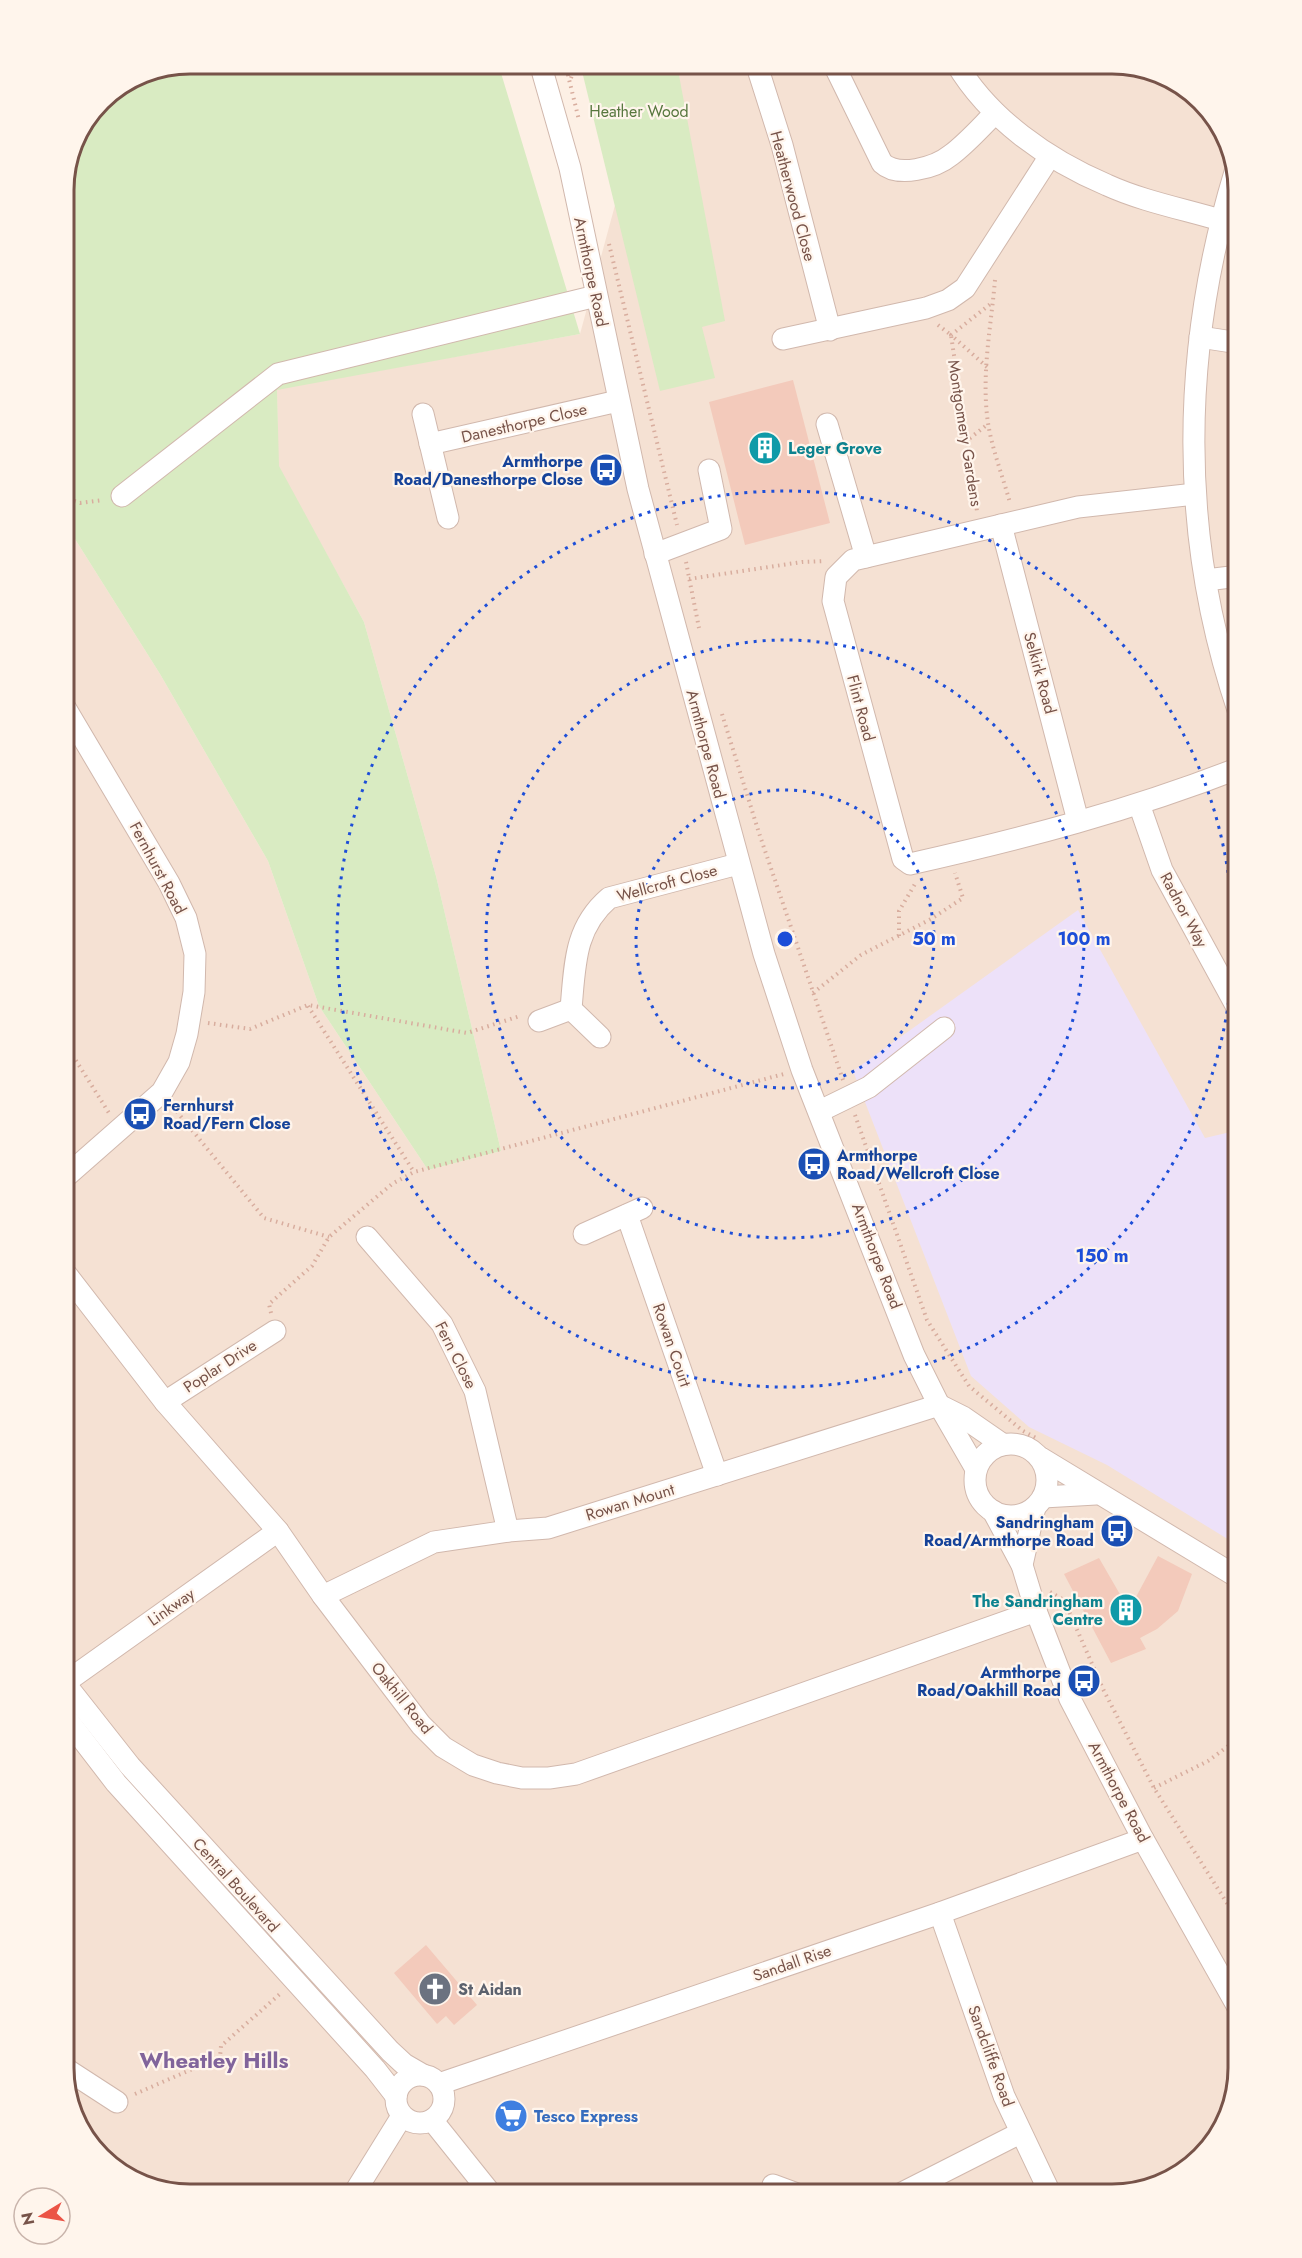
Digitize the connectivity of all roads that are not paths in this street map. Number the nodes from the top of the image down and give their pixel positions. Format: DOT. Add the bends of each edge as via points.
graph roads {
  1 [pos="543,74"];
  2 [pos="759,74"];
  3 [pos="838,74"];
  4 [pos="965,74"];
  5 [pos="995,113"];
  6 [pos="1050,156"];
  7 [pos="1228,194"];
  8 [pos="1220,220"];
  9 [pos="596,296"];
  10 [pos="830,330"];
  11 [pos="1200,337"];
  12 [pos="783,339"];
  13 [pos="1228,341"];
  14 [pos="618,401"];
  15 [pos="423,414"];
  16 [pos="827,424"];
  17 [pos="430,444"];
  18 [pos="709,470"];
  19 [pos="1195,494"];
  20 [pos="122,496"];
  21 [pos="448,518"];
  22 [pos="999,526"];
  23 [pos="655,554"];
  24 [pos="859,559"];
  25 [pos="1228,577"];
  26 [pos="1206,580"];
  27 [pos="1228,676"];
  28 [pos="74,723"];
  29 [pos="1228,772"];
  30 [pos="1139,804"];
  31 [pos="1078,821"];
  32 [pos="738,864"];
  33 [pos="1228,991"];
  34 [pos="571,1009"];
  35 [pos="539,1021"];
  36 [pos="944,1028"];
  37 [pos="600,1037"];
  38 [pos="820,1111"];
  39 [pos="74,1169"];
  40 [pos="584,1234"];
  41 [pos="367,1236"];
  42 [pos="74,1283"];
  43 [pos="275,1331"];
  44 [pos="165,1402"];
  45 [pos="939,1405"];
  46 [pos="1002,1444"];
  47 [pos="1042,1450"];
  48 [pos="976,1469"];
  49 [pos="717,1475"];
  50 [pos="1096,1494"];
  51 [pos="1039,1502"];
  52 [pos="993,1511"];
  53 [pos="278,1531"];
  54 [pos="508,1531"];
  55 [pos="1024,1570"];
  56 [pos="1228,1572"];
  57 [pos="323,1596"];
  58 [pos="1036,1611"];
  59 [pos="74,1675"];
  60 [pos="74,1697"];
  61 [pos="74,1728"];
  62 [pos="1143,1839"];
  63 [pos="220,1882"];
  64 [pos="940,1913"];
  65 [pos="1228,1990"];
  66 [pos="74,2074"];
  67 [pos="431,2080"];
  68 [pos="117,2102"];
  69 [pos="399,2106"];
  70 [pos="432,2120"];
  71 [pos="1020,2133"];
  72 [pos="358,2184"];
  73 [pos="483,2184"];
  74 [pos="920,2184"];
  75 [pos="1046,2184"];
  1 -- 9 [label="street, Armthorpe Road" via="570,168"];
  2 -- 10 [label="street, Heatherwood Close"];
  3 -- 5 [label="street" via="882,164 889,170 911,171 949,157"];
  4 -- 5 [label="street"];
  5 -- 6 [label="street"];
  6 -- 8 [label="street" via="1109,186"];
  6 -- 10 [label="street" via="965,288 926,308"];
  7 -- 8 [label="street"];
  8 -- 11 [label="street"];
  9 -- 14 [label="street, Armthorpe Road"];
  9 -- 20 [label="street" via="278,374"];
  10 -- 12 [label="street"];
  11 -- 13 [label="street"];
  11 -- 19 [label="street" via="1193,394"];
  14 -- 17 [label="street, Danesthorpe Close"];
  14 -- 23 [label="street, Armthorpe Road"];
  15 -- 17 [label="street"];
  16 -- 24 [label="street"];
  17 -- 21 [label="street"];
  18 -- 23 [label="street" via="722,529"];
  19 -- 22 [label="street" via="1078,507"];
  19 -- 26 [label="street"];
  22 -- 24 [label="street"];
  22 -- 31 [label="street, Selkirk Road"];
  23 -- 32 [label="street, Armthorpe Road"];
  24 -- 31 [label="street, Flint Road" via="836,577 832,601 903,859 910,864 1005,843"];
  25 -- 26 [label="street"];
  26 -- 27 [label="street"];
  28 -- 39 [label="street, Fernhurst Road" via="169,883 186,918 195,954 195,992 179,1062 162,1092"];
  29 -- 30 [label="street, Flint Road"];
  30 -- 31 [label="street, Flint Road"];
  30 -- 33 [label="street, Radnor Way" via="1162,870"];
  32 -- 34 [label="street, Wellcroft Close" via="609,898 585,925 576,959"];
  32 -- 38 [label="street, Armthorpe Road" via="802,1070"];
  34 -- 35 [label="street"];
  34 -- 37 [label="street"];
  36 -- 38 [label="street" via="869,1087"];
  38 -- 45 [label="street, Armthorpe Road" via="914,1355"];
  40 -- 49 [label="street, Rowan Court" via="634,1211"];
  41 -- 54 [label="street, Fern Close" via="442,1324 475,1391"];
  42 -- 44 [label="street, Oakhill Road"];
  43 -- 44 [label="street, Poplar Drive"];
  44 -- 53 [label="street, Oakhill Road"];
  45 -- 46 [label="street"];
  45 -- 48 [label="street, Armthorpe Road"];
  45 -- 49 [label="street, Rowan Mount"];
  46 -- 47 [label="street"];
  46 -- 48 [label="street" via="984,1455"];
  47 -- 50 [label="street"];
  47 -- 51 [label="street" via="1047,1486"];
  48 -- 52 [label="street" via="975,1487"];
  49 -- 54 [label="street, Rowan Mount" via="548,1528"];
  50 -- 51 [label="street"];
  50 -- 56 [label="street"];
  51 -- 52 [label="street" via="1023,1514 1011,1516"];
  51 -- 55 [label="street, Armthorpe Road"];
  52 -- 55 [label="street, Armthorpe Road"];
  53 -- 57 [label="street, Oakhill Road"];
  53 -- 59 [label="street, Linkway"];
  54 -- 57 [label="street, Rowan Mount" via="434,1542"];
  55 -- 58 [label="street, Armthorpe Road"];
  57 -- 58 [label="street, Oakhill Road" via="421,1725 443,1747 473,1765 522,1778 576,1774"];
  58 -- 62 [label="street, Armthorpe Road" via="1070,1699"];
  60 -- 63 [label="street, Central Boulevard"];
  61 -- 63 [label="street, Central Boulevard" via="116,1783"];
  62 -- 64 [label="street, Sandall Rise"];
  62 -- 65 [label="street, Armthorpe Road"];
  63 -- 67 [label="street, Central Boulevard" via="390,2051"];
  63 -- 69 [label="street, Central Boulevard"];
  64 -- 67 [label="street, Sandall Rise"];
  64 -- 71 [label="street, Sandcliffe Road"];
  66 -- 68 [label="street"];
  67 -- 69 [label="street" via="405,2080"];
  67 -- 70 [label="street" via="444,2100 442,2110"];
  69 -- 70 [label="street" via="414,2123"];
  69 -- 72 [label="street"];
  70 -- 73 [label="street"];
  71 -- 74 [label="street"];
  71 -- 75 [label="street, Sandcliffe Road"];
}
